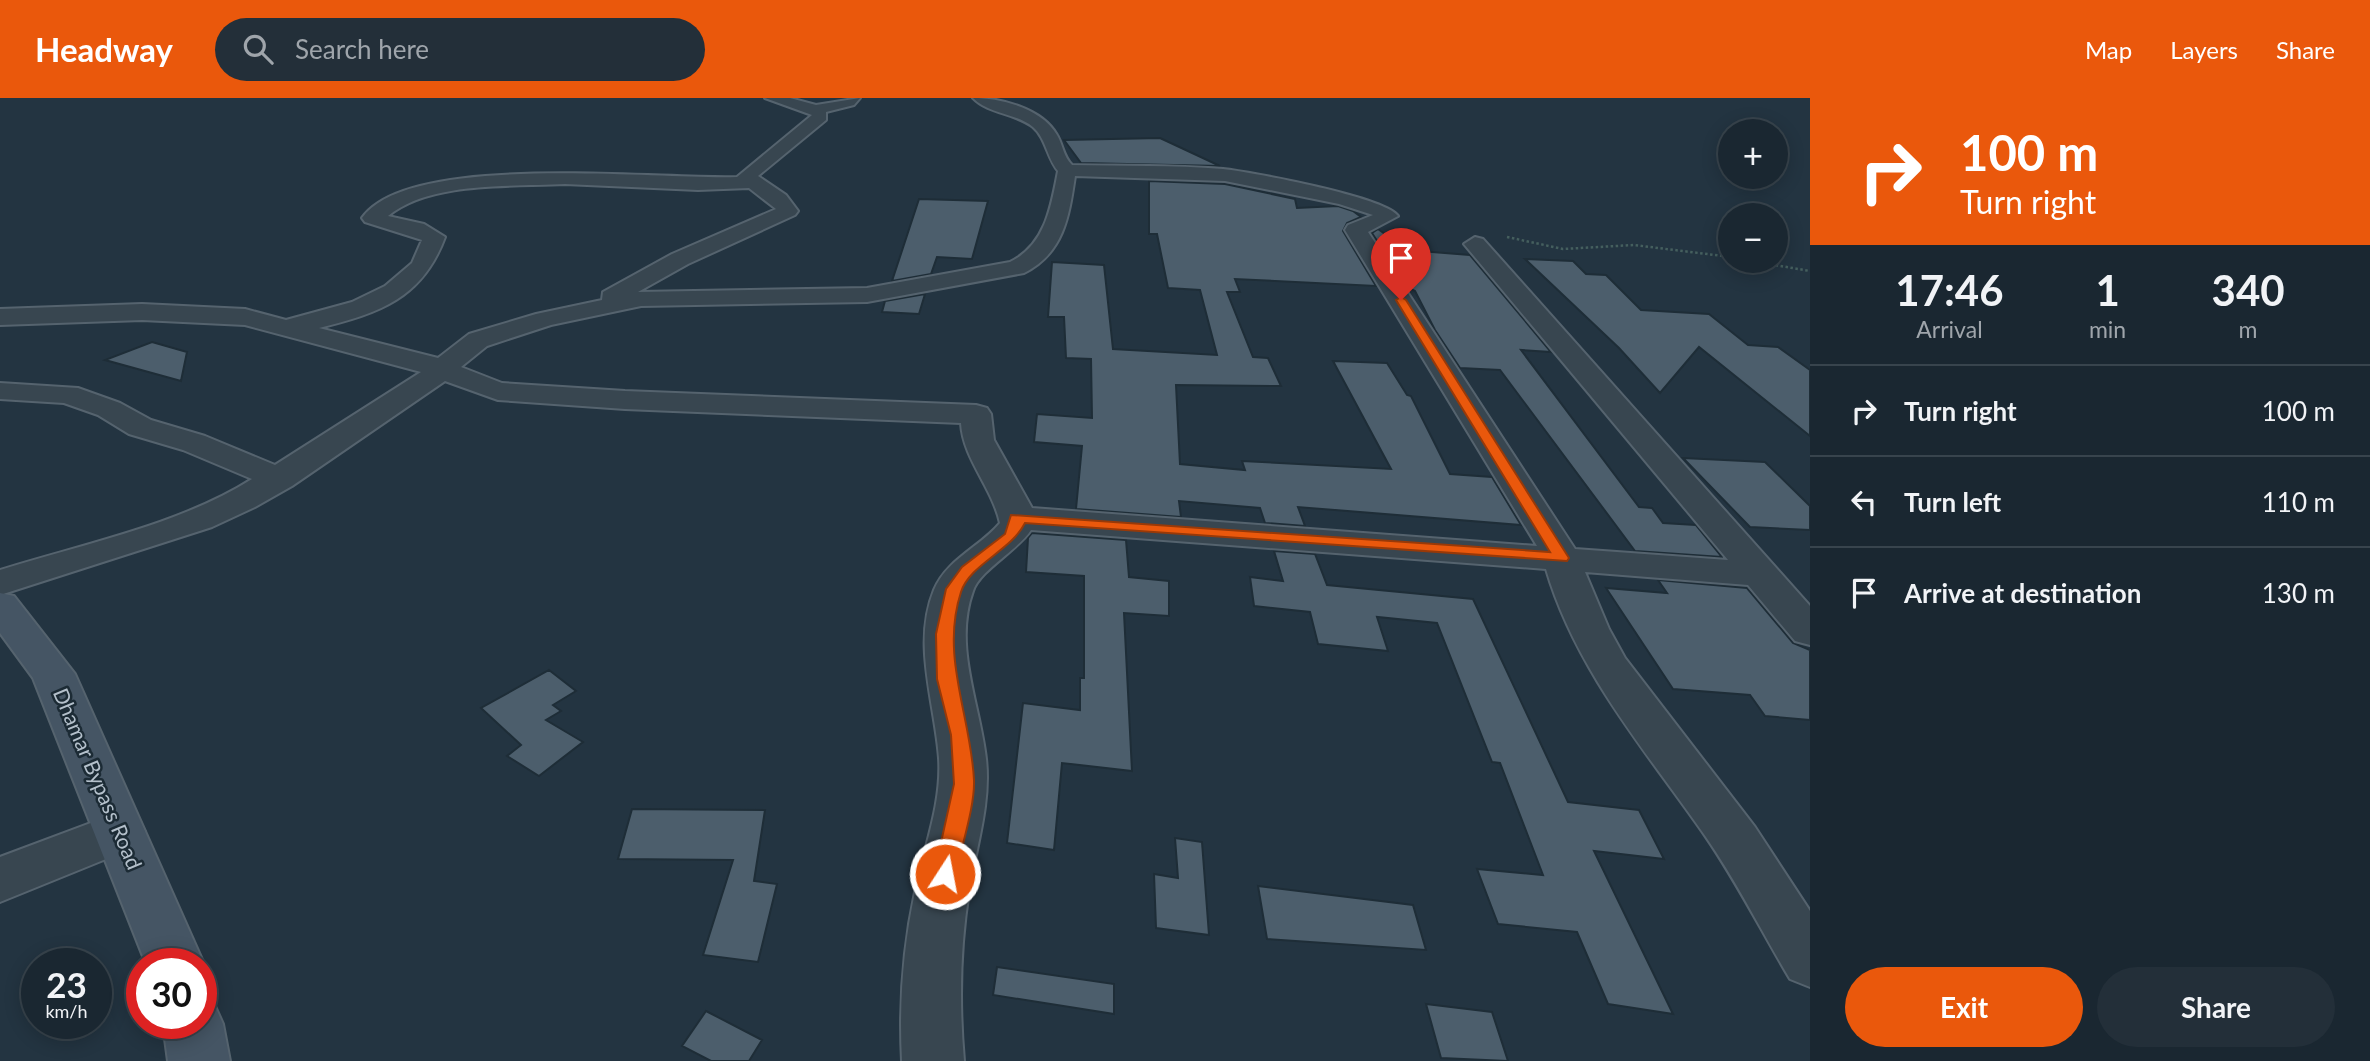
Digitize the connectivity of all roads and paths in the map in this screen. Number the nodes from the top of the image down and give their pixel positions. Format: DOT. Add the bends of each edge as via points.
graph roads {
  1 [pos="772,98"];
  2 [pos="856,98"];
  3 [pos="980,98"];
  4 [pos="814,110"];
  5 [pos="1067,170"];
  6 [pos="752,182"];
  7 [pos="708,222"];
  8 [pos="1475,244"];
  9 [pos="1718,255"];
  10 [pos="1788,267"];
  11 [pos="1810,271"];
  12 [pos="598,306"];
  13 [pos="0,317"];
  14 [pos="286,327"];
  15 [pos="439,368"];
  16 [pos="62,372"];
  17 [pos="2,392"];
  18 [pos="280,479"];
  19 [pos="1017,518"];
  20 [pos="1561,558"];
  21 [pos="1758,574"];
  22 [pos="0,583"];
  23 [pos="0,605"];
  24 [pos="1810,632"];
  25 [pos="120,832"];
  26 [pos="0,880"];
  27 [pos="168,948"];
  28 [pos="1810,961"];
  29 [pos="195,1039"];
  30 [pos="199,1061"];
  31 [pos="933,1061"];
  1 -- 4 [label="street"];
  2 -- 4 [label="street"];
  3 -- 5 [label="street" via="1028,116 1046,129 1058,163"];
  4 -- 6 [label="street" via="820,117 746,177"];
  5 -- 12 [label="street" via="1043,249 1016,268 867,295 641,299"];
  5 -- 20 [label="street" via="1225,175 1384,212 1388,216 1384,219 1356,230"];
  6 -- 12 [label="street" via="779,199 788,211 680,259"];
  6 -- 14 [label="street" via="565,178 424,190 393,201 372,218 434,237 422,266 383,297 357,309"];
  7 -- 12 [label="street"];
  8 -- 9 [label="path" via="1474,237 1502,236 1563,249 1634,245"];
  8 -- 21 [label="street"];
  10 -- 11 [label="path"];
  12 -- 15 [label="street" via="478,340"];
  13 -- 14 [label="street" via="142,312 245,317"];
  14 -- 15 [label="street"];
  15 -- 18 [label="street" via="423,384"];
  15 -- 19 [label="street" via="498,391 976,414 978,440"];
  16 -- 17 [label="street"];
  17 -- 18 [label="street" via="68,394 140,427 194,443"];
  18 -- 22 [label="street" via="199,519"];
  19 -- 20 [label="street"];
  19 -- 31 [label="street" via="1011,536 968,571 954,589 944,634 946,679 961,735 964,784 937,916 930,1026"];
  20 -- 21 [label="street"];
  20 -- 28 [label="street" via="1590,635 1632,703 1726,826"];
  21 -- 24 [label="street"];
  23 -- 25 [label="main road, Dhamar Bypass Road" via="53,674"];
  25 -- 26 [label="street"];
  25 -- 27 [label="main road, Dhamar Bypass Road"];
  29 -- 30 [label="main road"];
}
